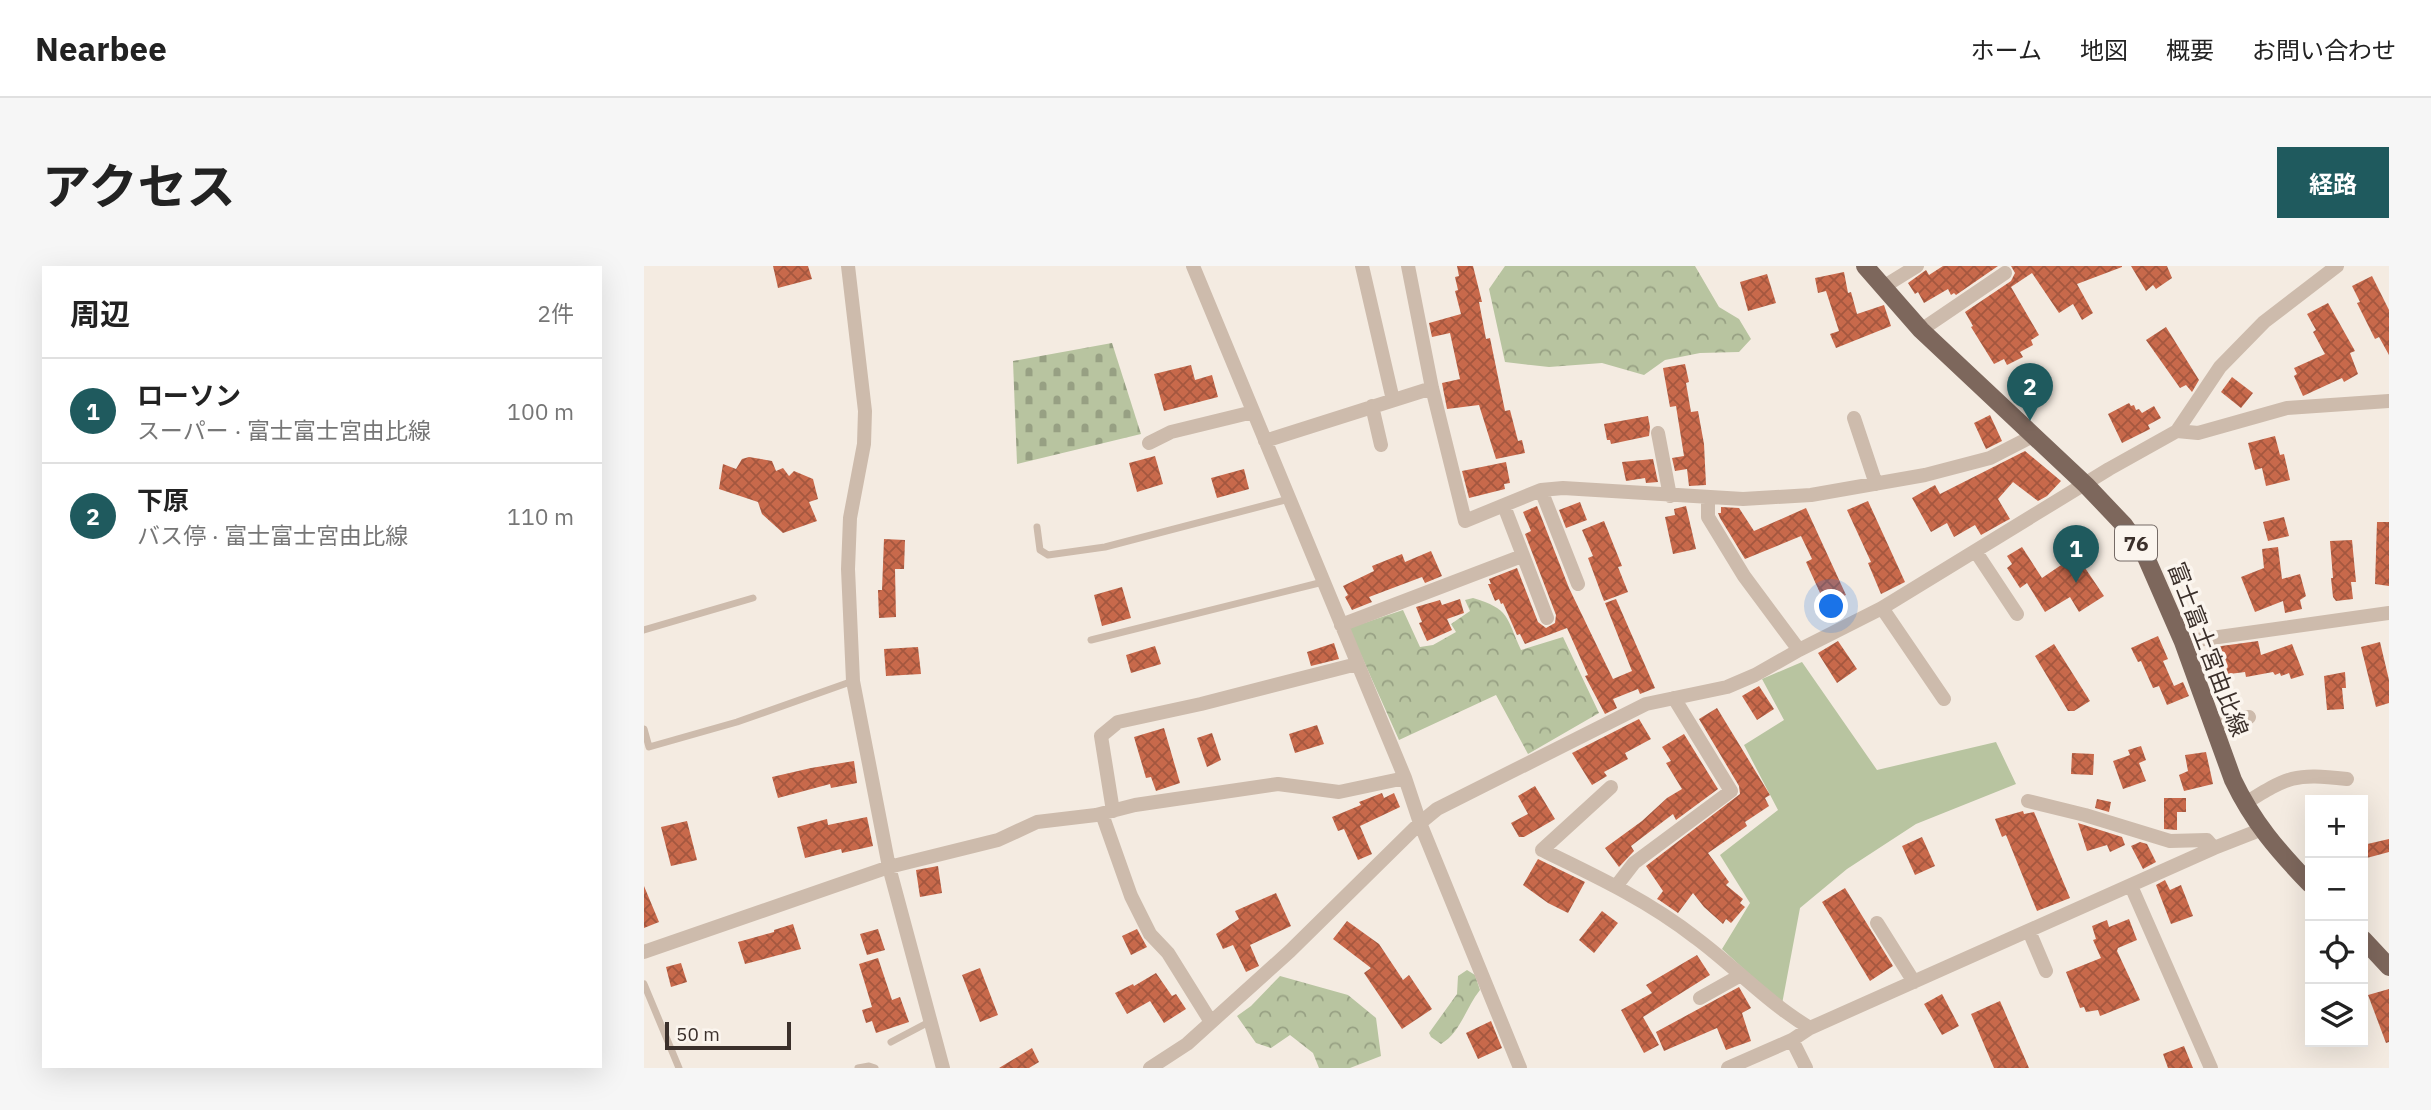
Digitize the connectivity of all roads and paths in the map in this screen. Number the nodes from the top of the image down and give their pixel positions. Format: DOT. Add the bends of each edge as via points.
graph roads {
  1 [pos="848,266"];
  2 [pos="1193,266"];
  3 [pos="1362,266"];
  4 [pos="1408,266"];
  5 [pos="1865,266"];
  6 [pos="1917,266"];
  7 [pos="2337,266"];
  8 [pos="2005,273"];
  9 [pos="1883,287"];
  10 [pos="1921,330"];
  11 [pos="1432,388"];
  12 [pos="1392,400"];
  13 [pos="2389,401"];
  14 [pos="1372,407"];
  15 [pos="1253,412"];
  16 [pos="1854,418"];
  17 [pos="2178,431"];
  18 [pos="1658,433"];
  19 [pos="2035,435"];
  20 [pos="1265,441"];
  21 [pos="1149,443"];
  22 [pos="1381,445"];
  23 [pos="1877,484"];
  24 [pos="2086,485"];
  25 [pos="1542,490"];
  26 [pos="1670,496"];
  27 [pos="1708,497"];
  28 [pos="1289,499"];
  29 [pos="1504,506"];
  30 [pos="1037,527"];
  31 [pos="1976,552"];
  32 [pos="1522,556"];
  33 [pos="1323,582"];
  34 [pos="1578,584"];
  35 [pos="753,598"];
  36 [pos="1882,608"];
  37 [pos="2389,613"];
  38 [pos="2017,614"];
  39 [pos="1548,618"];
  40 [pos="1341,625"];
  41 [pos="644,630"];
  42 [pos="1091,640"];
  43 [pos="2183,642"];
  44 [pos="1799,650"];
  45 [pos="1357,664"];
  46 [pos="853,681"];
  47 [pos="1674,698"];
  48 [pos="1944,699"];
  49 [pos="2249,717"];
  50 [pos="2212,724"];
  51 [pos="644,729"];
  52 [pos="1405,778"];
  53 [pos="2347,779"];
  54 [pos="1611,787"];
  55 [pos="2028,801"];
  56 [pos="2244,804"];
  57 [pos="1108,812"];
  58 [pos="1420,823"];
  59 [pos="2260,830"];
  60 [pos="2214,848"];
  61 [pos="889,867"];
  62 [pos="2305,879"];
  63 [pos="1617,885"];
  64 [pos="2131,886"];
  65 [pos="1877,923"];
  66 [pos="2029,931"];
  67 [pos="2368,944"];
  68 [pos="644,952"];
  69 [pos="2389,967"];
  70 [pos="2046,971"];
  71 [pos="1741,975"];
  72 [pos="1914,982"];
  73 [pos="644,984"];
  74 [pos="1700,998"];
  75 [pos="929,1022"];
  76 [pos="1211,1022"];
  77 [pos="1810,1028"];
  78 [pos="1792,1040"];
  79 [pos="891,1042"];
  80 [pos="942,1067"];
  81 [pos="680,1068"];
  82 [pos="858,1068"];
  83 [pos="875,1068"];
  84 [pos="1150,1068"];
  85 [pos="1520,1068"];
  86 [pos="1728,1068"];
  87 [pos="1806,1068"];
  88 [pos="2211,1068"];
  1 -- 46 [label="street" via="865,411 864,444 850,518"];
  2 -- 15 [label="street"];
  3 -- 12 [label="street"];
  4 -- 11 [label="street"];
  5 -- 9 [label="main road, 富士富士宮由比線 / 76"];
  6 -- 9 [label="street"];
  7 -- 17 [label="street" via="2264,322 2220,367"];
  8 -- 10 [label="street"];
  9 -- 10 [label="main road, 富士富士宮由比線 / 76"];
  10 -- 19 [label="main road, 富士富士宮由比線 / 76"];
  11 -- 12 [label="street"];
  11 -- 29 [label="street" via="1465,521"];
  12 -- 14 [label="street"];
  13 -- 17 [label="street" via="2287,408 2198,433"];
  14 -- 20 [label="street"];
  14 -- 22 [label="street"];
  15 -- 20 [label="street"];
  15 -- 21 [label="street" via="1171,432"];
  16 -- 23 [label="street"];
  17 -- 24 [label="street"];
  18 -- 26 [label="street"];
  19 -- 23 [label="street" via="1990,458"];
  19 -- 24 [label="main road, 富士富士宮由比線 / 76"];
  20 -- 28 [label="street"];
  23 -- 27 [label="street" via="1811,495"];
  24 -- 31 [label="street"];
  24 -- 43 [label="main road, 富士富士宮由比線 / 76" via="2145,555"];
  25 -- 26 [label="street"];
  25 -- 29 [label="street"];
  25 -- 34 [label="street"];
  26 -- 27 [label="street"];
  27 -- 44 [label="street" via="1708,516"];
  28 -- 30 [label="lane" via="1105,547 1048,555 1040,550"];
  28 -- 33 [label="street"];
  29 -- 32 [label="street"];
  31 -- 36 [label="street"];
  31 -- 38 [label="street"];
  32 -- 39 [label="street"];
  32 -- 40 [label="street"];
  33 -- 40 [label="street"];
  33 -- 42 [label="lane"];
  35 -- 41 [label="lane"];
  36 -- 44 [label="street"];
  36 -- 48 [label="street"];
  37 -- 43 [label="street"];
  40 -- 45 [label="street"];
  43 -- 50 [label="main road, 富士富士宮由比線 / 76"];
  44 -- 47 [label="street" via="1727,687"];
  45 -- 52 [label="street"];
  45 -- 57 [label="street" via="1118,722 1101,736"];
  46 -- 51 [label="lane" via="649,747"];
  46 -- 61 [label="street"];
  47 -- 58 [label="street" via="1646,704 1437,809"];
  47 -- 63 [label="street" via="1731,792 1634,863"];
  49 -- 50 [label="street"];
  50 -- 56 [label="main road, 富士富士宮由比線 / 76"];
  52 -- 57 [label="street" via="1339,792 1278,784"];
  52 -- 58 [label="street"];
  53 -- 56 [label="street" via="2296,776"];
  54 -- 63 [label="street" via="1542,850"];
  55 -- 60 [label="street" via="2170,841 2207,840"];
  56 -- 59 [label="main road, 富士富士宮由比線 / 76"];
  57 -- 61 [label="street" via="1037,822 998,840"];
  57 -- 76 [label="street" via="1131,896 1150,934 1168,953"];
  58 -- 76 [label="street"];
  58 -- 85 [label="street"];
  59 -- 60 [label="street"];
  59 -- 62 [label="main road, 富士富士宮由比線 / 76"];
  60 -- 64 [label="street"];
  61 -- 68 [label="street"];
  61 -- 75 [label="street"];
  63 -- 71 [label="street" via="1696,937"];
  64 -- 66 [label="street"];
  64 -- 88 [label="street"];
  65 -- 72 [label="street"];
  66 -- 70 [label="street"];
  66 -- 72 [label="street"];
  67 -- 69 [label="main road"];
  71 -- 74 [label="street"];
  71 -- 77 [label="street"];
  72 -- 77 [label="street"];
  73 -- 81 [label="lane"];
  75 -- 79 [label="lane"];
  75 -- 80 [label="street"];
  76 -- 84 [label="street"];
  77 -- 78 [label="street"];
  78 -- 86 [label="street"];
  78 -- 87 [label="street"];
  82 -- 83 [label="lane"];
}
